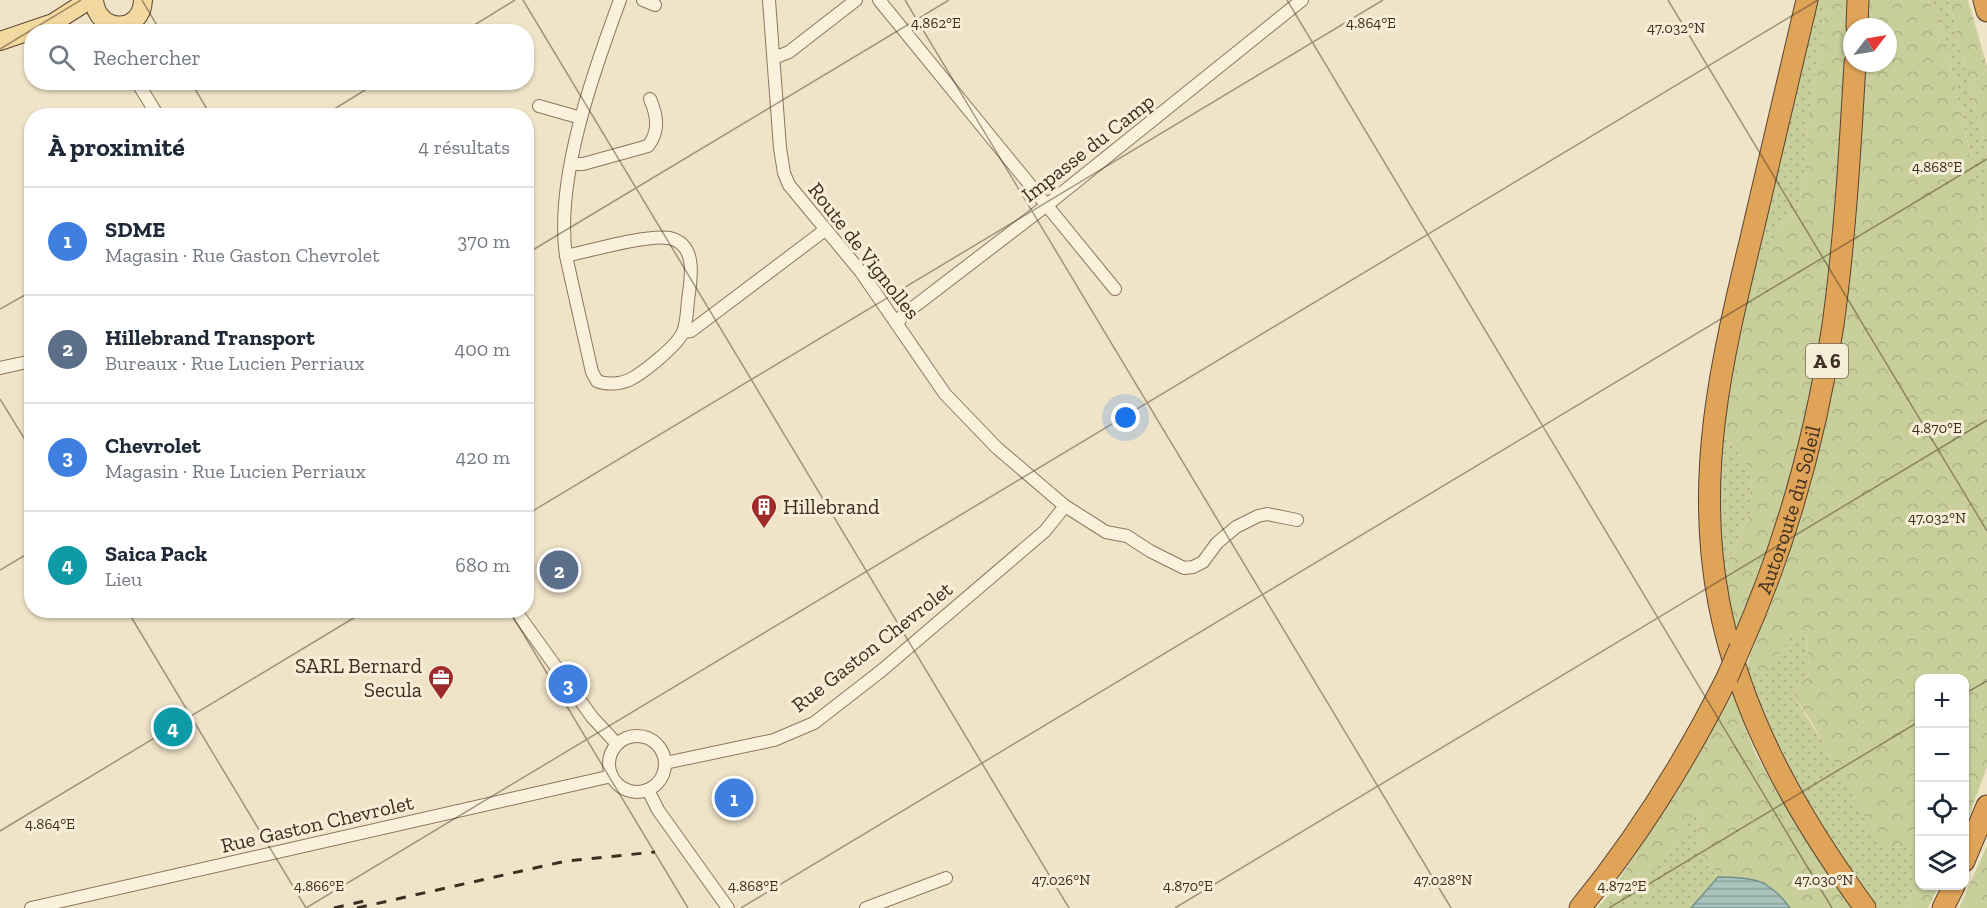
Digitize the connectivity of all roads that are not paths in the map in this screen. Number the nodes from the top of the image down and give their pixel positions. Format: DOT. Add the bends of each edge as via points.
graph roads {
  1 [pos="89,0"];
  2 [pos="94,0"];
  3 [pos="620,0"];
  4 [pos="769,0"];
  5 [pos="856,0"];
  6 [pos="879,0"];
  7 [pos="1302,0"];
  8 [pos="1807,0"];
  9 [pos="1858,0"];
  10 [pos="1984,0"];
  11 [pos="141,11"];
  12 [pos="1987,11"];
  13 [pos="1857,18"];
  14 [pos="53,23"];
  15 [pos="50,24"];
  16 [pos="72,24"];
  17 [pos="107,24"];
  18 [pos="124,24"];
  19 [pos="24,33"];
  20 [pos="0,41"];
  21 [pos="774,58"];
  22 [pos="1854,72"];
  23 [pos="142,90"];
  24 [pos="650,99"];
  25 [pos="539,106"];
  26 [pos="153,108"];
  27 [pos="581,118"];
  28 [pos="571,164"];
  29 [pos="1047,205"];
  30 [pos="825,230"];
  31 [pos="566,256"];
  32 [pos="1115,289"];
  33 [pos="897,324"];
  34 [pos="683,332"];
  35 [pos="24,363"];
  36 [pos="0,368"];
  37 [pos="1062,504"];
  38 [pos="1297,520"];
  39 [pos="521,618"];
  40 [pos="617,744"];
  41 [pos="666,763"];
  42 [pos="612,776"];
  43 [pos="648,790"];
  44 [pos="1987,806"];
  45 [pos="1969,851"];
  46 [pos="945,878"];
  47 [pos="1952,890"];
  48 [pos="31,908"];
  49 [pos="728,908"];
  50 [pos="866,908"];
  51 [pos="1580,908"];
  52 [pos="1865,908"];
  53 [pos="1943,908"];
  1 -- 14 [label="main road"];
  2 -- 17 [label="main road" via="95,9"];
  3 -- 27 [label="street"];
  4 -- 21 [label="street, Route de Vignolles"];
  5 -- 21 [label="street" via="795,48"];
  6 -- 29 [label="street"];
  7 -- 29 [label="street, Impasse du Camp"];
  8 -- 52 [label="highway" via="1721,374 1711,450 1710,527 1723,622 1755,723 1803,816"];
  9 -- 13 [label="highway"];
  10 -- 12 [label="highway"];
  11 -- 18 [label="main road"];
  14 -- 15 [label="main road"];
  14 -- 16 [label="main road"];
  19 -- 20 [label="main road"];
  21 -- 30 [label="street, Route de Vignolles" via="784,173"];
  22 -- 51 [label="highway, Autoroute du Soleil / A 6, bridge" via="1841,262 1831,336 1819,401 1786,529 1740,648 1692,743 1653,808"];
  23 -- 26 [label="street"];
  24 -- 28 [label="street" via="656,111 656,135 648,146"];
  25 -- 27 [label="street"];
  27 -- 28 [label="street"];
  28 -- 31 [label="street" via="564,201"];
  29 -- 32 [label="street"];
  29 -- 33 [label="street, Impasse du Camp" via="902,316"];
  30 -- 33 [label="street, Route de Vignolles" via="861,272"];
  30 -- 34 [label="street" via="691,331"];
  31 -- 34 [label="street" via="651,238 681,243 689,256 691,273"];
  31 -- 34 [label="street" via="597,381 618,383 635,377"];
  33 -- 37 [label="street, Route de Vignolles" via="957,409 1021,471"];
  35 -- 36 [label="street"];
  37 -- 38 [label="street, Route de Vignolles" via="1106,532 1127,537 1184,568 1203,561 1236,527 1258,516"];
  37 -- 41 [label="street, Rue Gaston Chevrolet" via="1045,531 814,723 774,740"];
  39 -- 40 [label="street" via="592,717"];
  40 -- 41 [label="street" via="633,735 643,736 659,745"];
  40 -- 42 [label="street" via="609,759"];
  41 -- 43 [label="street" via="661,779"];
  42 -- 43 [label="street" via="624,788"];
  42 -- 48 [label="street, Rue Gaston Chevrolet"];
  43 -- 49 [label="street"];
  44 -- 45 [label="highway"];
  46 -- 50 [label="street"];
  47 -- 53 [label="highway"];
}
